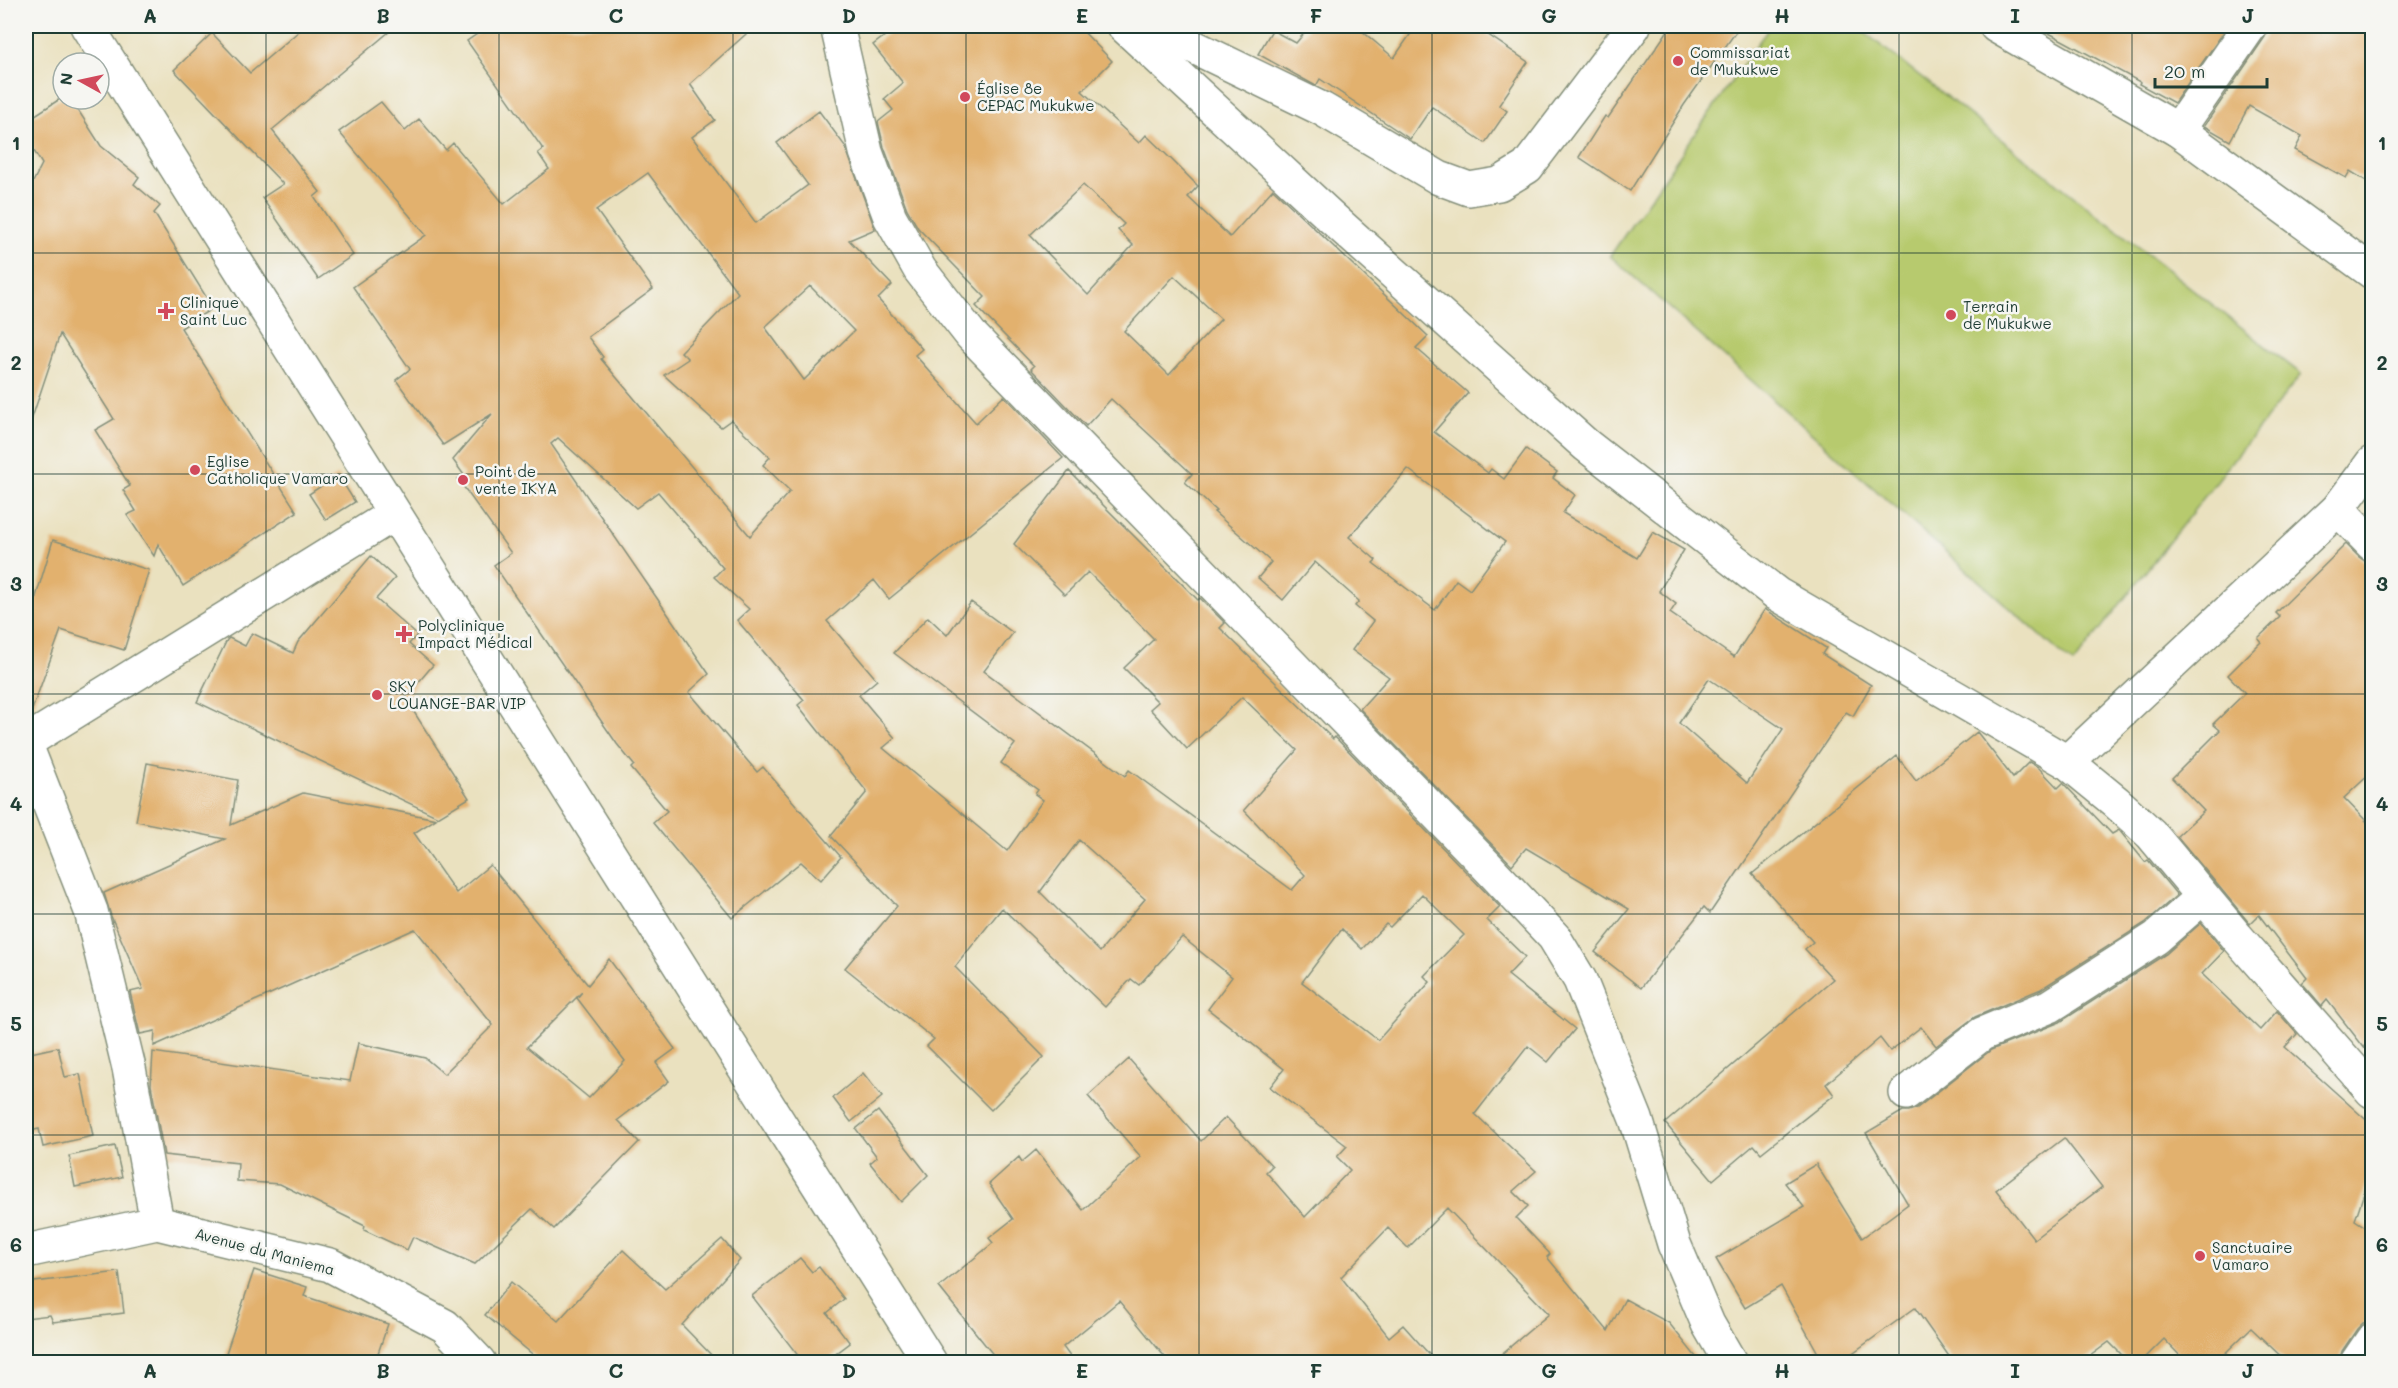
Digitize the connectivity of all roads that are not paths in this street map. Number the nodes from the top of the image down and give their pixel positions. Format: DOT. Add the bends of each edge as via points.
graph roads {
  1 [pos="87,26"];
  2 [pos="837,26"];
  3 [pos="1124,26"];
  4 [pos="1138,26"];
  5 [pos="1634,26"];
  6 [pos="1996,26"];
  7 [pos="2250,26"];
  8 [pos="2178,130"];
  9 [pos="2373,272"];
  10 [pos="2373,463"];
  11 [pos="2338,509"];
  12 [pos="394,514"];
  13 [pos="2373,544"];
  14 [pos="26,744"];
  15 [pos="2067,762"];
  16 [pos="2203,897"];
  17 [pos="2373,1091"];
  18 [pos="1906,1093"];
  19 [pos="157,1223"];
  20 [pos="26,1251"];
  21 [pos="2373,1340"];
  22 [pos="479,1362"];
  23 [pos="930,1362"];
  24 [pos="1730,1362"];
  25 [pos="2357,1362"];
  1 -- 12 [label="street"];
  2 -- 24 [label="street" via="866,152 890,217 920,270 971,335 1554,937 1584,990 1636,1119 1674,1244 1708,1324"];
  3 -- 15 [label="street" via="1586,445 1740,566 1777,594"];
  4 -- 5 [label="street" via="1192,46 1322,109 1439,178 1469,189 1499,184 1527,167"];
  6 -- 8 [label="street"];
  7 -- 8 [label="street"];
  8 -- 9 [label="street"];
  10 -- 11 [label="street"];
  11 -- 13 [label="street"];
  11 -- 15 [label="street"];
  12 -- 14 [label="street"];
  12 -- 23 [label="street"];
  14 -- 19 [label="street" via="91,911 129,1068"];
  15 -- 16 [label="street" via="2151,834"];
  16 -- 17 [label="street"];
  16 -- 18 [label="street" via="2156,938 2050,1006 1982,1034"];
  19 -- 20 [label="street, Avenue du Maniema"];
  19 -- 22 [label="street, Avenue du Maniema" via="330,1264 445,1326"];
  21 -- 25 [label="street"];
}
